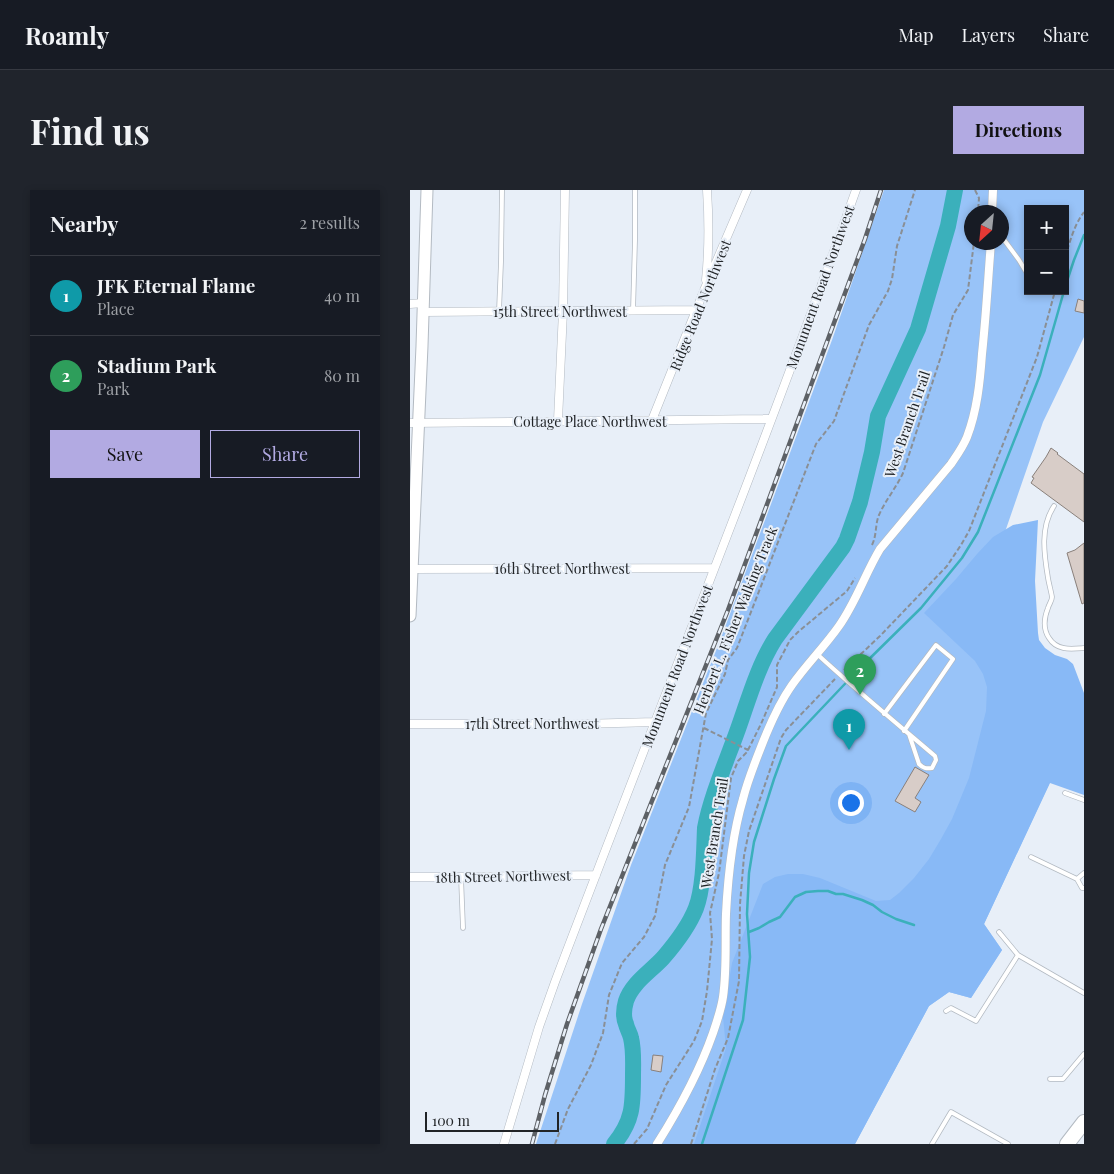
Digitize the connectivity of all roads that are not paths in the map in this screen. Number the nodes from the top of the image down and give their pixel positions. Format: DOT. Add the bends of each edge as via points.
graph roads {
  1 [pos="427,190"];
  2 [pos="502,190"];
  3 [pos="564,190"];
  4 [pos="635,190"];
  5 [pos="707,190"];
  6 [pos="747,190"];
  7 [pos="856,190"];
  8 [pos="993,190"];
  9 [pos="992,205"];
  10 [pos="1009,247"];
  11 [pos="990,250"];
  12 [pos="1024,268"];
  13 [pos="705,288"];
  14 [pos="410,304"];
  15 [pos="423,308"];
  16 [pos="633,310"];
  17 [pos="697,310"];
  18 [pos="499,311"];
  19 [pos="562,311"];
  20 [pos="771,419"];
  21 [pos="558,420"];
  22 [pos="652,420"];
  23 [pos="414,423"];
  24 [pos="1054,506"];
  25 [pos="714,568"];
  26 [pos="411,569"];
  27 [pos="410,616"];
  28 [pos="1084,648"];
  29 [pos="817,654"];
  30 [pos="884,714"];
  31 [pos="655,722"];
  32 [pos="410,724"];
  33 [pos="904,731"];
  34 [pos="909,734"];
  35 [pos="1065,793"];
  36 [pos="1084,800"];
  37 [pos="1031,857"];
  38 [pos="1084,873"];
  39 [pos="596,875"];
  40 [pos="410,877"];
  41 [pos="460,877"];
  42 [pos="1078,879"];
  43 [pos="1084,888"];
  44 [pos="463,928"];
  45 [pos="999,932"];
  46 [pos="1018,955"];
  47 [pos="1084,993"];
  48 [pos="946,1011"];
  49 [pos="1084,1054"];
  50 [pos="1050,1079"];
  51 [pos="1083,1123"];
  52 [pos="504,1144"];
  53 [pos="657,1144"];
  54 [pos="932,1144"];
  55 [pos="1008,1144"];
  56 [pos="1067,1144"];
  1 -- 15 [label="main road"];
  2 -- 18 [label="lane"];
  3 -- 19 [label="street"];
  4 -- 16 [label="lane"];
  5 -- 13 [label="street" via="709,216"];
  6 -- 13 [label="street, Ridge Road Northwest"];
  7 -- 20 [label="street, Monument Road Northwest"];
  8 -- 9 [label="street"];
  10 -- 12 [label="lane"];
  11 -- 29 [label="street" via="980,380 966,438 951,464 880,549 849,611"];
  13 -- 17 [label="street, Ridge Road Northwest"];
  14 -- 15 [label="street, 15th Street Northwest"];
  15 -- 18 [label="street, 15th Street Northwest"];
  15 -- 23 [label="main road"];
  16 -- 17 [label="street, 15th Street Northwest"];
  16 -- 19 [label="street, 15th Street Northwest"];
  17 -- 22 [label="street, Ridge Road Northwest"];
  18 -- 19 [label="street, 15th Street Northwest"];
  19 -- 21 [label="street"];
  20 -- 22 [label="street, Cottage Place Northwest"];
  20 -- 25 [label="street, Monument Road Northwest"];
  21 -- 22 [label="street, Cottage Place Northwest"];
  21 -- 23 [label="street, Cottage Place Northwest"];
  23 -- 26 [label="main road"];
  24 -- 28 [label="lane" via="1044,536 1052,599 1045,627 1050,639 1059,647"];
  25 -- 26 [label="street, 16th Street Northwest"];
  25 -- 31 [label="street, Monument Road Northwest"];
  26 -- 27 [label="main road"];
  29 -- 30 [label="lane"];
  29 -- 53 [label="street" via="783,699 748,781 731,854 721,1008 694,1081"];
  30 -- 33 [label="lane"];
  30 -- 33 [label="lane" via="936,645 953,660"];
  31 -- 32 [label="street, 17th Street Northwest"];
  31 -- 39 [label="street, Monument Road Northwest"];
  33 -- 34 [label="lane"];
  34 -- 34 [label="lane" via="935,756 932,768 920,764"];
  35 -- 36 [label="lane"];
  37 -- 42 [label="lane"];
  38 -- 42 [label="lane"];
  39 -- 41 [label="street, 18th Street Northwest"];
  39 -- 52 [label="street, Monument Road Northwest" via="540,1027"];
  40 -- 41 [label="street, 18th Street Northwest"];
  41 -- 44 [label="lane"];
  42 -- 43 [label="lane"];
  45 -- 46 [label="lane"];
  46 -- 47 [label="lane"];
  46 -- 48 [label="lane" via="976,1021 951,1008"];
  49 -- 50 [label="lane" via="1063,1079"];
  51 -- 56 [label="highway"];
  54 -- 55 [label="lane" via="951,1112"];
}
